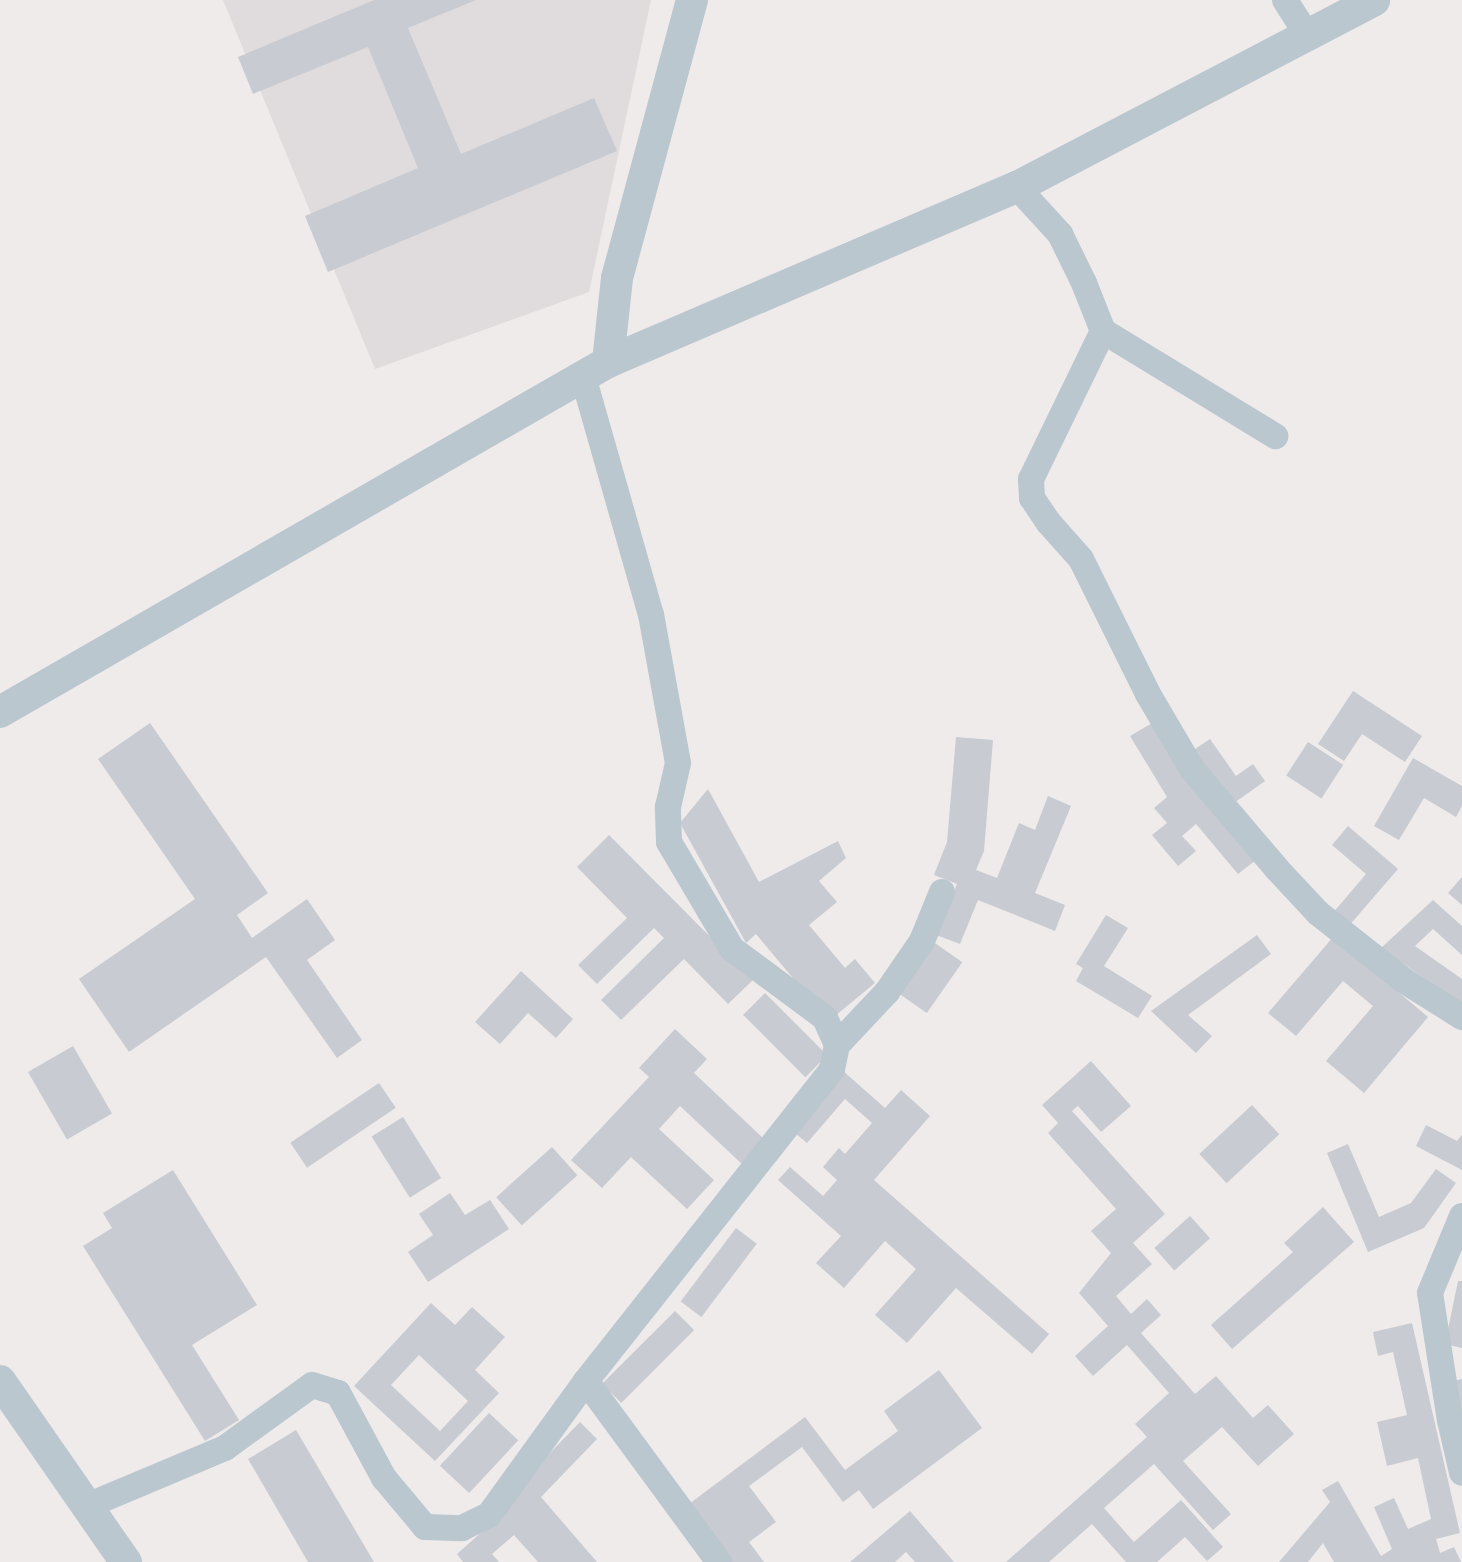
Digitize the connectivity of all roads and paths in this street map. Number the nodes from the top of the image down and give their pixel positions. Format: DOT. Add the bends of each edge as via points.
graph roads {
  1 [pos="692,0"];
  2 [pos="1285,0"];
  3 [pos="1374,0"];
  4 [pos="1307,35"];
  5 [pos="1017,187"];
  6 [pos="1104,331"];
  7 [pos="595,369"];
  8 [pos="1275,436"];
  9 [pos="0,712"];
  10 [pos="942,892"];
  11 [pos="1462,1017"];
  12 [pos="837,1045"];
  13 [pos="1462,1216"];
  14 [pos="586,1381"];
  15 [pos="2,1386"];
  16 [pos="1462,1473"];
  17 [pos="87,1506"];
  18 [pos="126,1562"];
  19 [pos="719,1562"];
  1 -- 7 [label="street"];
  2 -- 4 [label="street"];
  3 -- 4 [label="street"];
  4 -- 5 [label="street"];
  5 -- 6 [label="street" via="1060,234"];
  5 -- 7 [label="street"];
  6 -- 8 [label="street"];
  6 -- 11 [label="street" via="1031,479 1032,498 1081,560 1148,694 1192,769 1318,913 1403,980"];
  7 -- 9 [label="street"];
  7 -- 12 [label="street" via="651,615 678,764 668,807 669,842 732,949 825,1018"];
  10 -- 12 [label="street" via="922,941 887,992"];
  12 -- 14 [label="street" via="832,1069"];
  13 -- 16 [label="street" via="1430,1293"];
  14 -- 17 [label="street" via="489,1515 462,1528 425,1527 384,1478 338,1393 312,1385 225,1448"];
  14 -- 19 [label="street"];
  15 -- 17 [label="street"];
  17 -- 18 [label="street"];
}
